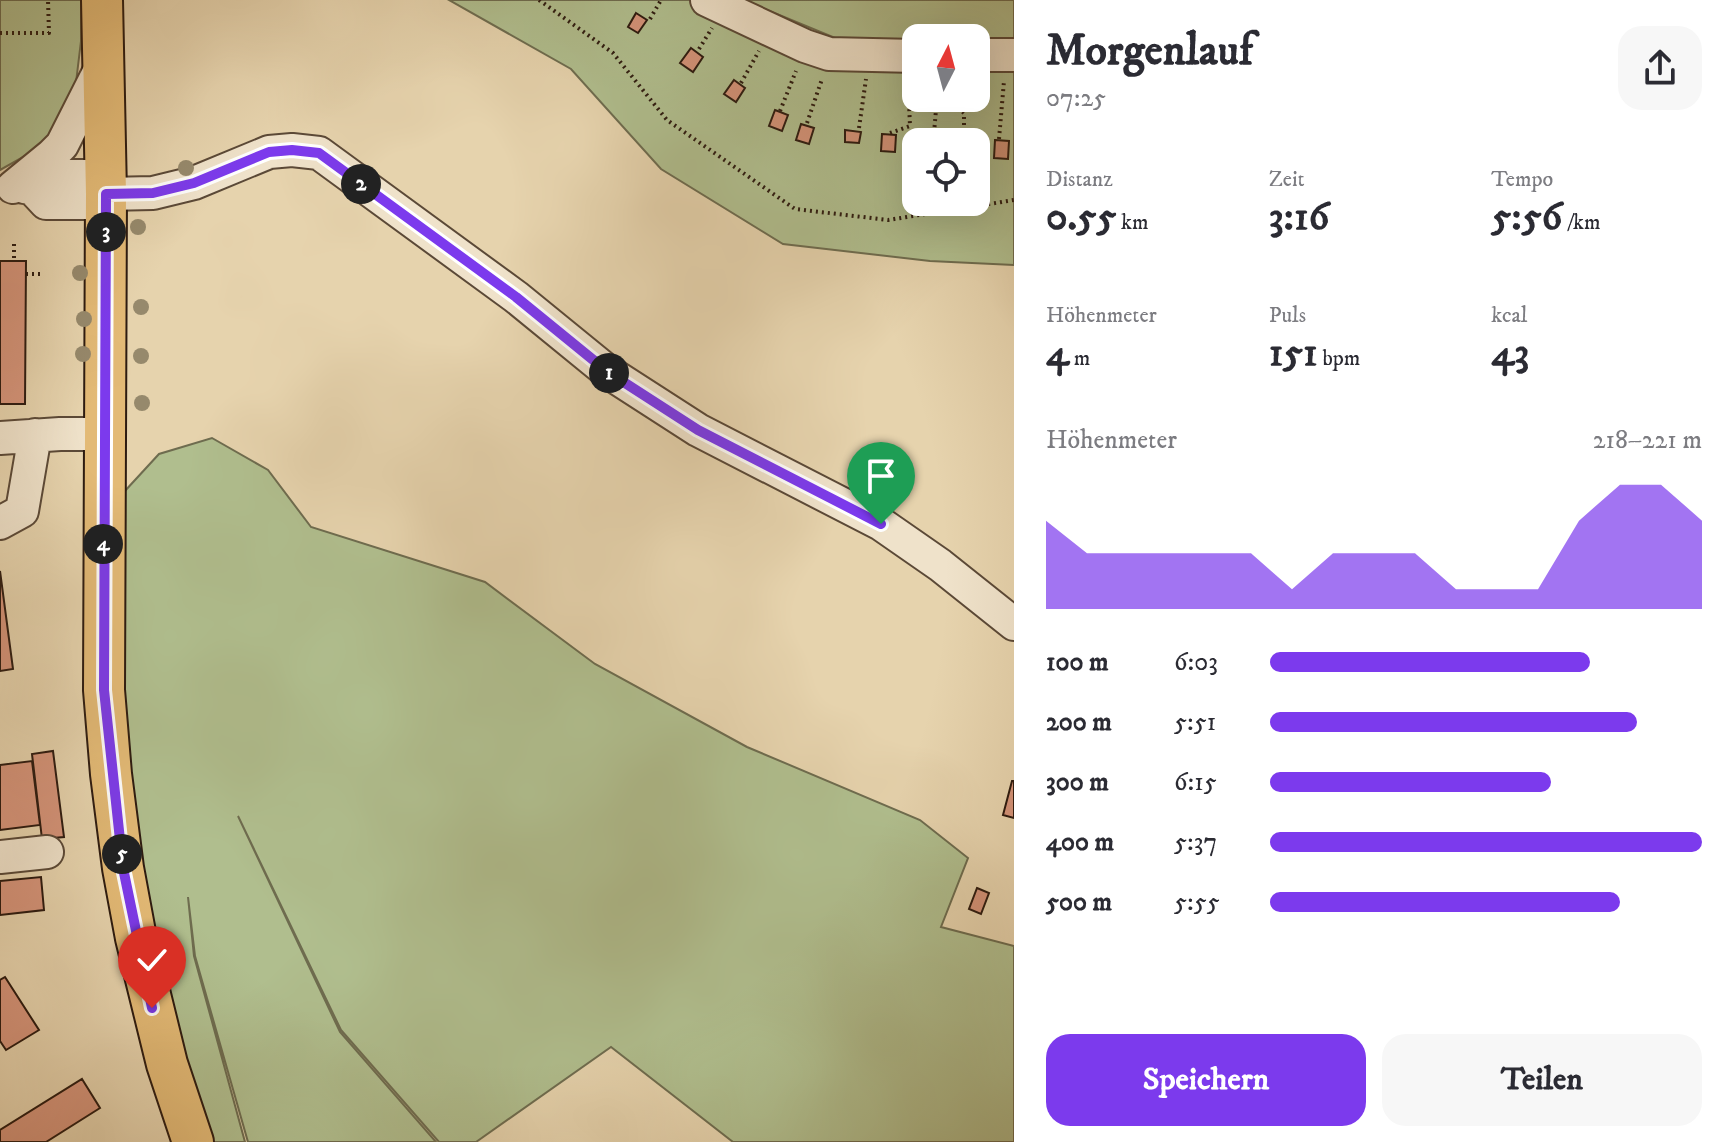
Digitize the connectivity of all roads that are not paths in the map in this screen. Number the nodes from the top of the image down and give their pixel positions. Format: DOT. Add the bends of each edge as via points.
graph roads {
  1 [pos="102,0"];
  2 [pos="707,0"];
  3 [pos="893,56"];
  4 [pos="103,64"];
  5 [pos="15,187"];
  6 [pos="106,191"];
  7 [pos="104,434"];
  8 [pos="35,435"];
  9 [pos="0,438"];
  10 [pos="0,523"];
  11 [pos="1014,624"];
  12 [pos="47,852"];
  13 [pos="0,857"];
  14 [pos="193,1142"];
  1 -- 4 [label="main road"];
  2 -- 3 [label="street" via="817,50"];
  4 -- 5 [label="street" via="62,145"];
  4 -- 6 [label="main road"];
  5 -- 6 [label="street" via="51,176"];
  6 -- 7 [label="main road"];
  6 -- 11 [label="street" via="153,193 194,183 269,152 319,153 516,297 608,372 698,430 881,524"];
  7 -- 8 [label="street"];
  7 -- 14 [label="main road" via="104,690 111,774 136,938 167,1064"];
  8 -- 9 [label="street"];
  8 -- 10 [label="street" via="22,511"];
  12 -- 13 [label="street"];
}
